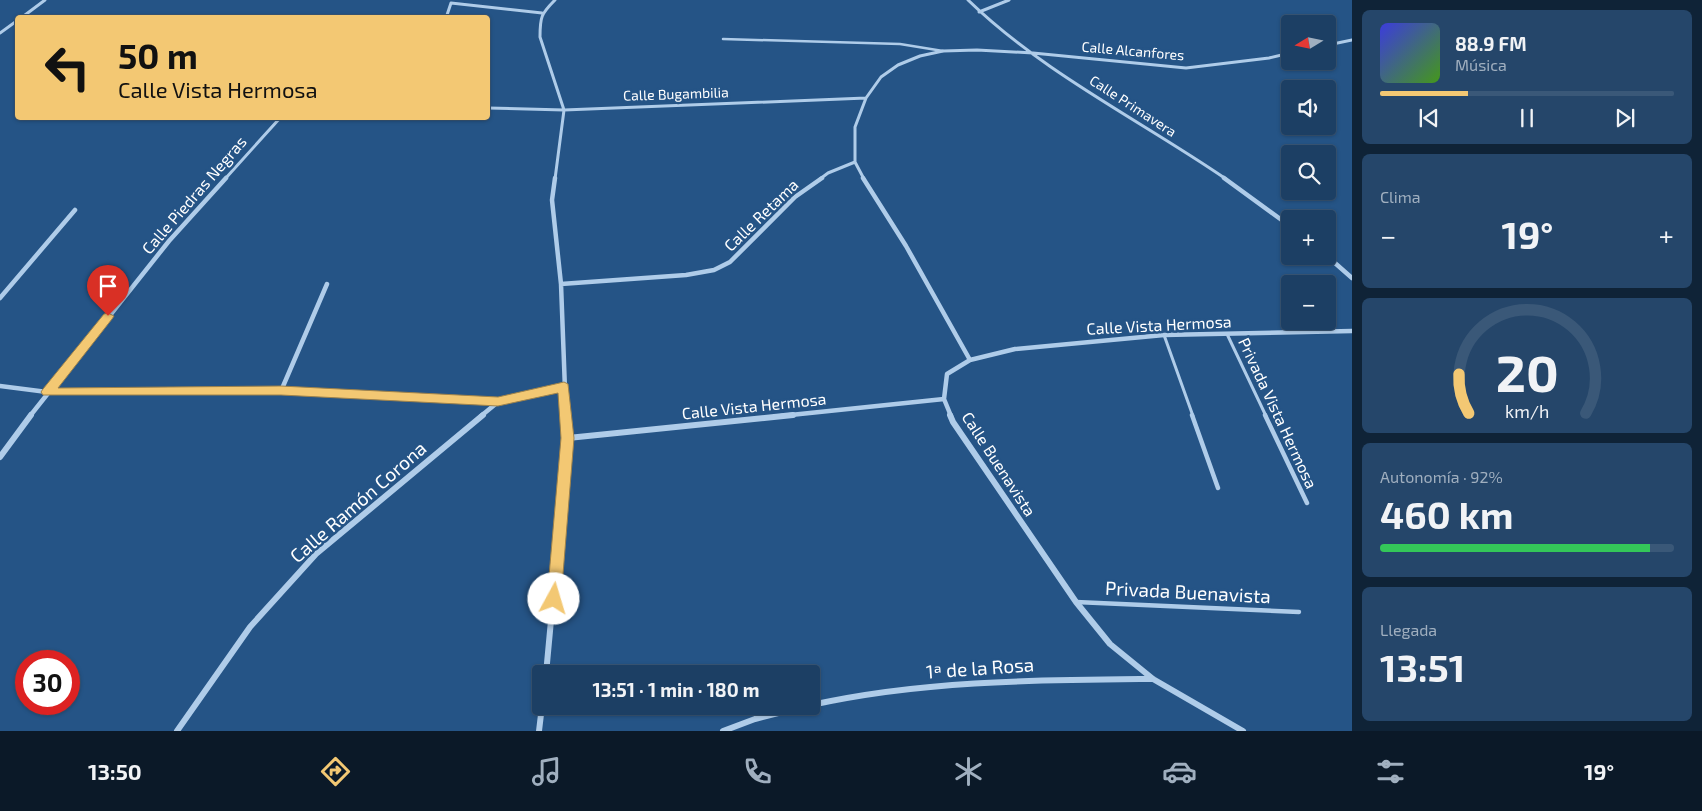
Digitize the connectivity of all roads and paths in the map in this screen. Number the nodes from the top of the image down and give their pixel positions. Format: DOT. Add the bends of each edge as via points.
graph roads {
  1 [pos="45,0"];
  2 [pos="554,0"];
  3 [pos="968,0"];
  4 [pos="1009,0"];
  5 [pos="979,12"];
  6 [pos="542,13"];
  7 [pos="24,15"];
  8 [pos="447,15"];
  9 [pos="15,22"];
  10 [pos="0,33"];
  11 [pos="723,39"];
  12 [pos="1352,40"];
  13 [pos="1336,43"];
  14 [pos="943,51"];
  15 [pos="1033,53"];
  16 [pos="1281,55"];
  17 [pos="866,98"];
  18 [pos="490,108"];
  19 [pos="564,110"];
  20 [pos="278,120"];
  21 [pos="855,162"];
  22 [pos="75,210"];
  23 [pos="1281,219"];
  24 [pos="1336,264"];
  25 [pos="1352,278"];
  26 [pos="326,284"];
  27 [pos="561,284"];
  28 [pos="0,298"];
  29 [pos="1352,331"];
  30 [pos="1227,334"];
  31 [pos="1164,335"];
  32 [pos="970,360"];
  33 [pos="0,386"];
  34 [pos="564,387"];
  35 [pos="281,390"];
  36 [pos="47,392"];
  37 [pos="944,399"];
  38 [pos="498,402"];
  39 [pos="568,438"];
  40 [pos="0,456"];
  41 [pos="1218,488"];
  42 [pos="1307,503"];
  43 [pos="1076,602"];
  44 [pos="1299,612"];
  45 [pos="547,665"];
  46 [pos="1153,679"];
  47 [pos="820,703"];
  48 [pos="541,715"];
  49 [pos="771,715"];
  50 [pos="177,731"];
  51 [pos="539,731"];
  52 [pos="723,731"];
  53 [pos="1243,731"];
  1 -- 7 [label="street"];
  2 -- 6 [label="street"];
  3 -- 5 [label="street, Calle Primavera"];
  4 -- 5 [label="street"];
  5 -- 15 [label="street, Calle Primavera"];
  6 -- 8 [label="street" via="451,4"];
  6 -- 19 [label="street" via="540,37"];
  9 -- 10 [label="street"];
  11 -- 14 [label="lane" via="900,44"];
  12 -- 13 [label="street"];
  14 -- 15 [label="street"];
  14 -- 17 [label="street" via="898,65 880,78"];
  15 -- 16 [label="street, Calle Alcanfores" via="1186,68"];
  15 -- 23 [label="street, Calle Primavera"];
  17 -- 19 [label="street, Calle Bugambilia"];
  17 -- 21 [label="street" via="855,127"];
  18 -- 19 [label="street, Calle Bugambilia"];
  19 -- 27 [label="street" via="552,200"];
  20 -- 36 [label="street, Calle Piedras Negras" via="169,241"];
  21 -- 27 [label="street, Calle Retama" via="828,173 795,197 730,262 714,270"];
  21 -- 32 [label="street"];
  22 -- 28 [label="street"];
  24 -- 25 [label="street"];
  26 -- 35 [label="street"];
  27 -- 34 [label="street"];
  29 -- 30 [label="street, Calle Vista Hermosa"];
  30 -- 31 [label="street, Calle Vista Hermosa"];
  30 -- 42 [label="lane, Privada Vista Hermosa"];
  31 -- 32 [label="street, Calle Vista Hermosa" via="1015,349"];
  31 -- 41 [label="lane"];
  32 -- 37 [label="street" via="947,374"];
  33 -- 36 [label="street"];
  34 -- 38 [label="street"];
  34 -- 39 [label="street"];
  35 -- 36 [label="street"];
  35 -- 38 [label="street"];
  36 -- 40 [label="street, Calle Piedras Negras"];
  37 -- 39 [label="street, Calle Vista Hermosa"];
  37 -- 43 [label="street, Calle Buenavista" via="954,422"];
  38 -- 50 [label="street, Calle Ramón Corona" via="316,554 250,627"];
  39 -- 45 [label="street"];
  43 -- 44 [label="lane, Privada Buenavista"];
  43 -- 46 [label="street, Calle Buenavista" via="1110,644"];
  46 -- 47 [label="street, 1ª de la Rosa" via="1004,681 851,695"];
  46 -- 53 [label="street, Calle Buenavista"];
  48 -- 51 [label="street"];
  49 -- 52 [label="street"];
}
